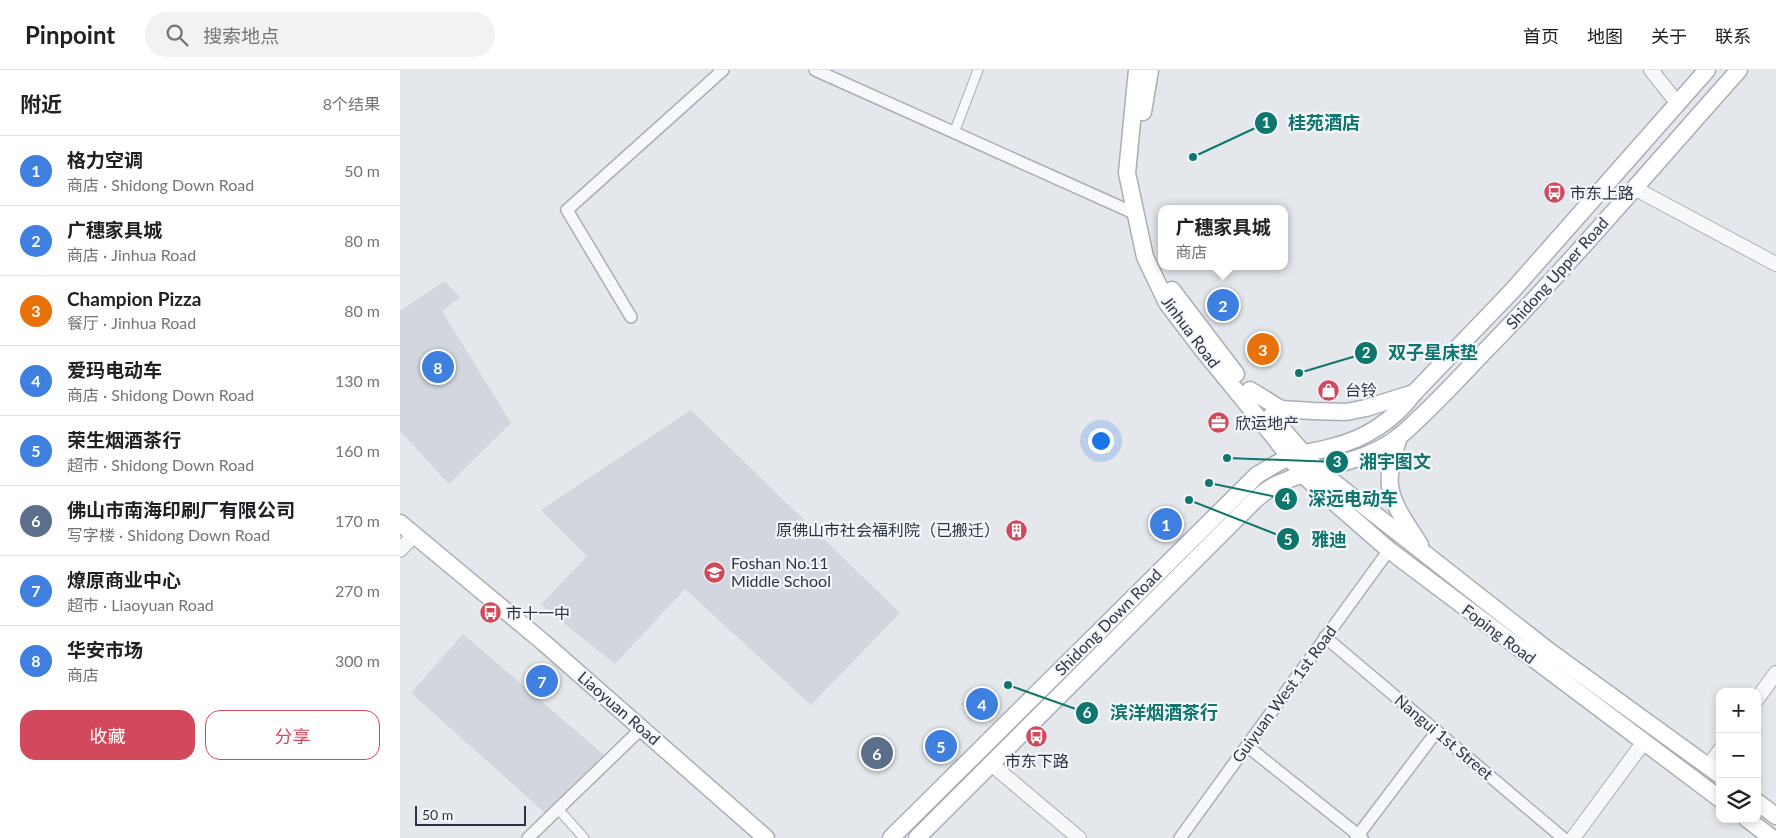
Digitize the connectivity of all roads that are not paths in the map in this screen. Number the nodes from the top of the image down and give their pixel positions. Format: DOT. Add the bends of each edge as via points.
graph roads {
  1 [pos="723,70"];
  2 [pos="815,70"];
  3 [pos="978,70"];
  4 [pos="1137,70"];
  5 [pos="1150,70"];
  6 [pos="1651,70"];
  7 [pos="1707,70"];
  8 [pos="1739,70"];
  9 [pos="1678,104"];
  10 [pos="954,133"];
  11 [pos="1634,188"];
  12 [pos="1136,214"];
  13 [pos="1158,261"];
  14 [pos="1776,264"];
  15 [pos="1163,270"];
  16 [pos="631,317"];
  17 [pos="1250,390"];
  18 [pos="1414,393"];
  19 [pos="1399,436"];
  20 [pos="1295,456"];
  21 [pos="1310,472"];
  22 [pos="400,523"];
  23 [pos="414,535"];
  24 [pos="400,550"];
  25 [pos="1389,550"];
  26 [pos="1425,554"];
  27 [pos="1325,637"];
  28 [pos="1776,673"];
  29 [pos="1761,693"];
  30 [pos="642,728"];
  31 [pos="1436,731"];
  32 [pos="1643,743"];
  33 [pos="1247,746"];
  34 [pos="991,764"];
  35 [pos="1714,771"];
  36 [pos="1716,796"];
  37 [pos="1761,805"];
  38 [pos="558,809"];
  39 [pos="1776,816"];
  40 [pos="1752,823"];
  41 [pos="1359,837"];
  42 [pos="528,838"];
  43 [pos="584,838"];
  44 [pos="766,838"];
  45 [pos="891,838"];
  46 [pos="917,838"];
  47 [pos="1079,838"];
  48 [pos="1180,838"];
  49 [pos="1563,838"];
  50 [pos="1573,838"];
  51 [pos="1772,838"];
  1 -- 16 [label="street" via="567,210"];
  2 -- 10 [label="street"];
  3 -- 10 [label="street"];
  4 -- 12 [label="main road, Jinhua Road" via="1127,173"];
  5 -- 13 [label="main road, Jinhua Road" via="1141,127 1138,177 1151,246"];
  6 -- 9 [label="street"];
  7 -- 9 [label="main road, Shidong Upper Road"];
  8 -- 11 [label="main road, Shidong Upper Road"];
  9 -- 18 [label="main road, Shidong Upper Road" via="1512,291"];
  10 -- 12 [label="street"];
  11 -- 14 [label="street"];
  11 -- 19 [label="main road, Shidong Upper Road" via="1528,307"];
  12 -- 20 [label="main road, Jinhua Road" via="1145,257 1167,303 1274,437"];
  15 -- 17 [label="main road, Jinhua Road" via="1175,296"];
  17 -- 18 [label="main road" via="1281,409 1313,412 1346,412"];
  17 -- 20 [label="main road, Jinhua Road"];
  18 -- 20 [label="main road, Shidong Upper Road" via="1404,407 1382,426 1334,447"];
  19 -- 21 [label="main road, Shidong Upper Road" via="1372,453"];
  19 -- 26 [label="main road" via="1390,486 1394,501"];
  20 -- 21 [label="main road, Foping Road"];
  20 -- 45 [label="main road, Shidong Down Road" via="1257,475 1243,487"];
  21 -- 25 [label="main road, Foping Road"];
  21 -- 26 [label="main road, Foping Road"];
  21 -- 34 [label="main road, Shidong Down Road" via="1270,488 1254,501"];
  22 -- 23 [label="main road, Liaoyuan Road"];
  23 -- 24 [label="street"];
  23 -- 30 [label="main road, Liaoyuan Road"];
  25 -- 27 [label="street, Guiyuan West 1st Road"];
  25 -- 32 [label="main road, Foping Road"];
  26 -- 35 [label="main road, Foping Road" via="1549,651"];
  27 -- 31 [label="street, Nangui 1st Street"];
  27 -- 33 [label="street, Guiyuan West 1st Road"];
  28 -- 29 [label="street"];
  30 -- 38 [label="street"];
  30 -- 44 [label="main road, Liaoyuan Road"];
  31 -- 41 [label="street"];
  31 -- 49 [label="street, Nangui 1st Street"];
  32 -- 36 [label="main road, Foping Road"];
  32 -- 50 [label="street"];
  33 -- 41 [label="street"];
  33 -- 48 [label="street, Guiyuan West 1st Road"];
  34 -- 46 [label="main road, Shidong Down Road"];
  34 -- 47 [label="street"];
  37 -- 39 [label="main road"];
  38 -- 42 [label="street"];
  38 -- 43 [label="street"];
  40 -- 51 [label="main road"];
}
